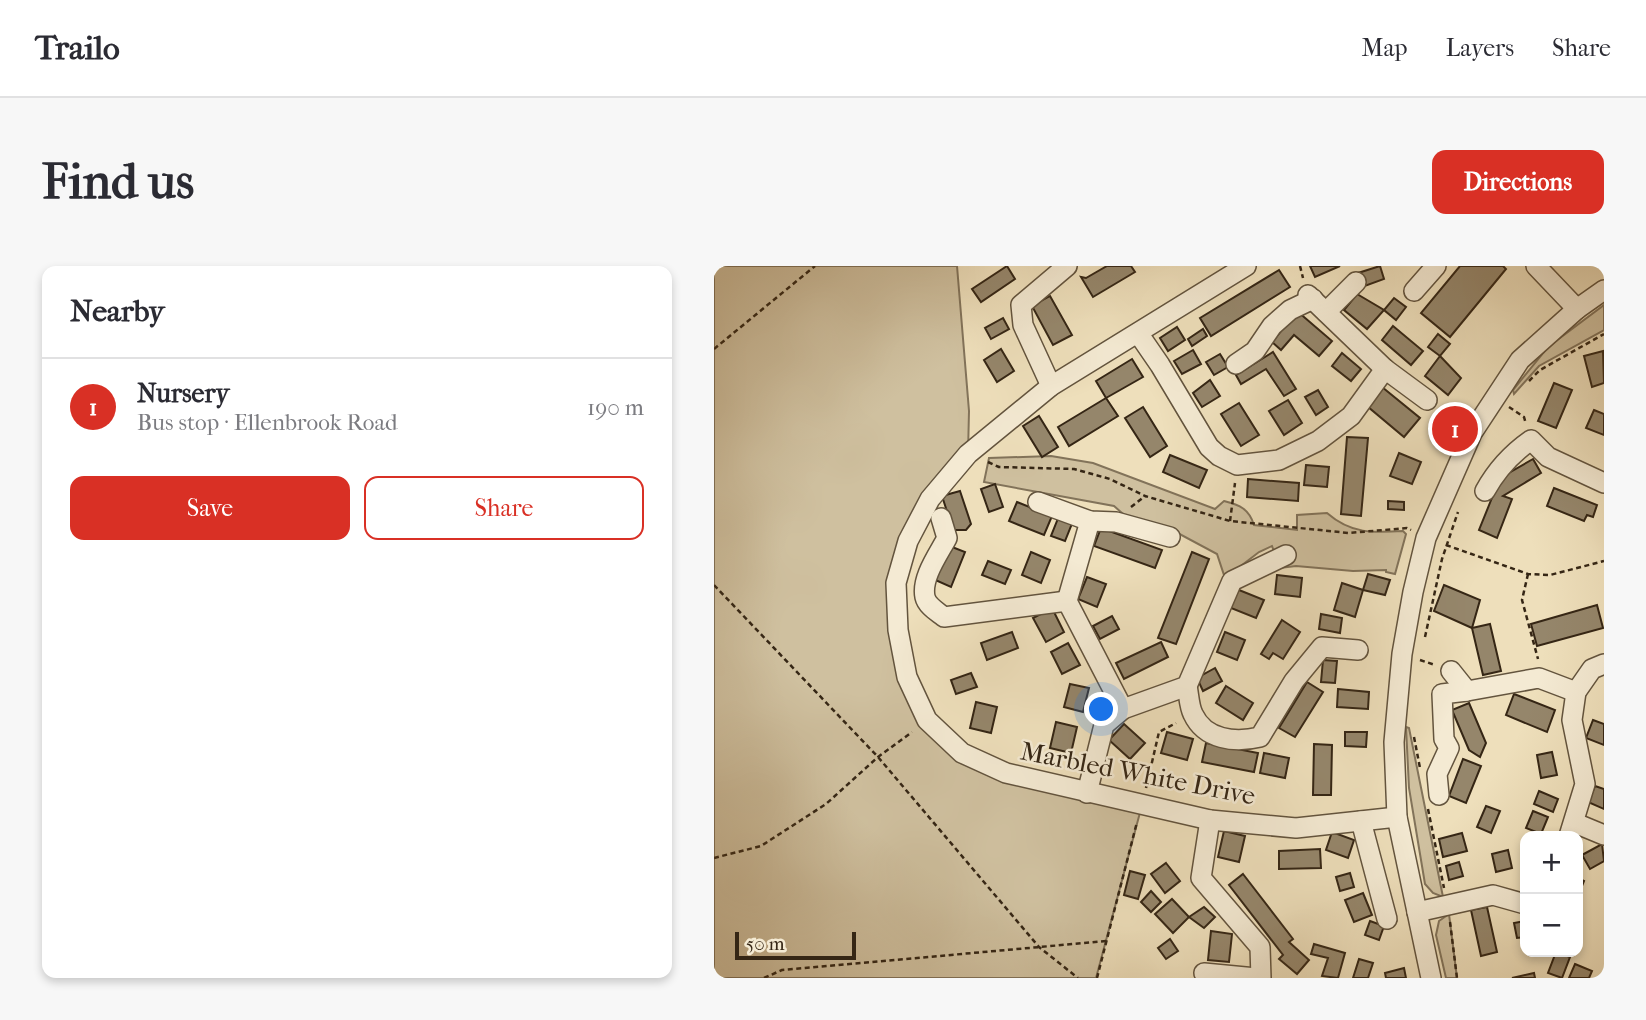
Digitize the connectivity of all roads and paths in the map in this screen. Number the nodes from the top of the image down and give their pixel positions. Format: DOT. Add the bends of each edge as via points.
graph roads {
  1 [pos="815,266"];
  2 [pos="1067,266"];
  3 [pos="1247,266"];
  4 [pos="1436,266"];
  5 [pos="1536,266"];
  6 [pos="1217,274"];
  7 [pos="1356,282"];
  8 [pos="1414,290"];
  9 [pos="1604,290"];
  10 [pos="1316,302"];
  11 [pos="1577,309"];
  12 [pos="1138,333"];
  13 [pos="1604,334"];
  14 [pos="714,349"];
  15 [pos="1236,364"];
  16 [pos="1385,369"];
  17 [pos="1051,386"];
  18 [pos="1523,387"];
  19 [pos="1427,400"];
  20 [pos="1506,405"];
  21 [pos="1472,433"];
  22 [pos="1531,440"];
  23 [pos="968,454"];
  24 [pos="1237,465"];
  25 [pos="1604,483"];
  26 [pos="1485,491"];
  27 [pos="1038,502"];
  28 [pos="1460,507"];
  29 [pos="941,519"];
  30 [pos="1090,521"];
  31 [pos="1230,521"];
  32 [pos="1170,537"];
  33 [pos="1426,538"];
  34 [pos="1447,545"];
  35 [pos="1286,555"];
  36 [pos="1604,561"];
  37 [pos="1528,574"];
  38 [pos="714,585"];
  39 [pos="1067,601"];
  40 [pos="1358,650"];
  41 [pos="1604,664"];
  42 [pos="1451,671"];
  43 [pos="1539,678"];
  44 [pos="1187,686"];
  45 [pos="1467,691"];
  46 [pos="1576,692"];
  47 [pos="1123,709"];
  48 [pos="1193,714"];
  49 [pos="927,720"];
  50 [pos="878,757"];
  51 [pos="1087,793"];
  52 [pos="1438,794"];
  53 [pos="1142,805"];
  54 [pos="1397,817"];
  55 [pos="1210,820"];
  56 [pos="1362,821"];
  57 [pos="1572,830"];
  58 [pos="1604,835"];
  59 [pos="714,858"];
  60 [pos="1520,903"];
  61 [pos="1417,912"];
  62 [pos="1387,919"];
  63 [pos="1107,941"];
  64 [pos="1039,947"];
  65 [pos="1204,973"];
  66 [pos="764,978"];
  67 [pos="1078,978"];
  68 [pos="1097,978"];
  69 [pos="1259,978"];
  70 [pos="1431,978"];
  1 -- 14 [label="path"];
  2 -- 17 [label="street" via="1021,305 1023,325"];
  3 -- 6 [label="street, Marbled White Drive"];
  4 -- 8 [label="street"];
  5 -- 11 [label="street"];
  6 -- 12 [label="street, Marbled White Drive"];
  7 -- 10 [label="street"];
  9 -- 11 [label="street"];
  10 -- 15 [label="street" via="1281,318 1255,351"];
  10 -- 16 [label="street"];
  11 -- 21 [label="street" via="1520,360"];
  12 -- 17 [label="street, Marbled White Drive"];
  12 -- 24 [label="street" via="1209,447"];
  13 -- 18 [label="path" via="1540,370"];
  16 -- 19 [label="street"];
  16 -- 24 [label="street" via="1351,416 1318,440 1279,460"];
  17 -- 23 [label="street, Marbled White Drive"];
  19 -- 21 [label="path"];
  20 -- 22 [label="path" via="1524,417"];
  21 -- 33 [label="street"];
  22 -- 25 [label="street" via="1548,457"];
  22 -- 26 [label="street" via="1501,466"];
  23 -- 31 [label="path" via="999,467 1074,469"];
  23 -- 49 [label="street, Marbled White Drive" via="930,499 908,541 896,583 907,677"];
  24 -- 31 [label="path"];
  27 -- 30 [label="street"];
  28 -- 34 [label="path"];
  29 -- 39 [label="street" via="947,538 926,580 925,598 944,617"];
  30 -- 32 [label="street" via="1116,522"];
  30 -- 39 [label="street"];
  31 -- 33 [label="path" via="1349,533 1407,528"];
  33 -- 34 [label="path"];
  33 -- 54 [label="street" via="1400,671 1394,742"];
  34 -- 37 [label="path"];
  35 -- 44 [label="street" via="1232,581"];
  36 -- 37 [label="path" via="1550,575"];
  37 -- 43 [label="path" via="1522,600"];
  38 -- 50 [label="path"];
  39 -- 47 [label="street"];
  40 -- 48 [label="street" via="1322,647 1294,681 1260,737 1241,741 1207,733"];
  41 -- 46 [label="street" via="1592,669"];
  42 -- 45 [label="street"];
  43 -- 45 [label="street"];
  43 -- 46 [label="street"];
  44 -- 47 [label="street"];
  44 -- 48 [label="street"];
  45 -- 52 [label="street" via="1442,694 1444,739 1449,748 1437,774"];
  46 -- 57 [label="street" via="1572,720 1586,783"];
  47 -- 51 [label="street" via="1104,725"];
  48 -- 53 [label="path" via="1159,732"];
  49 -- 50 [label="path"];
  49 -- 51 [label="street, Marbled White Drive" via="962,753 1006,773"];
  50 -- 59 [label="path" via="826,804 761,846"];
  50 -- 64 [label="path"];
  51 -- 53 [label="street, Marbled White Drive"];
  53 -- 55 [label="street, Marbled White Drive"];
  53 -- 63 [label="path"];
  54 -- 56 [label="street, Marbled White Drive"];
  54 -- 61 [label="street"];
  55 -- 56 [label="street, Marbled White Drive" via="1296,828"];
  55 -- 69 [label="street" via="1201,878 1260,947"];
  56 -- 62 [label="street"];
  57 -- 58 [label="street"];
  60 -- 61 [label="street" via="1493,895"];
  61 -- 70 [label="street"];
  63 -- 64 [label="path"];
  63 -- 68 [label="path"];
  64 -- 66 [label="path" via="782,970"];
  64 -- 67 [label="path"];
  65 -- 69 [label="street"];
}
